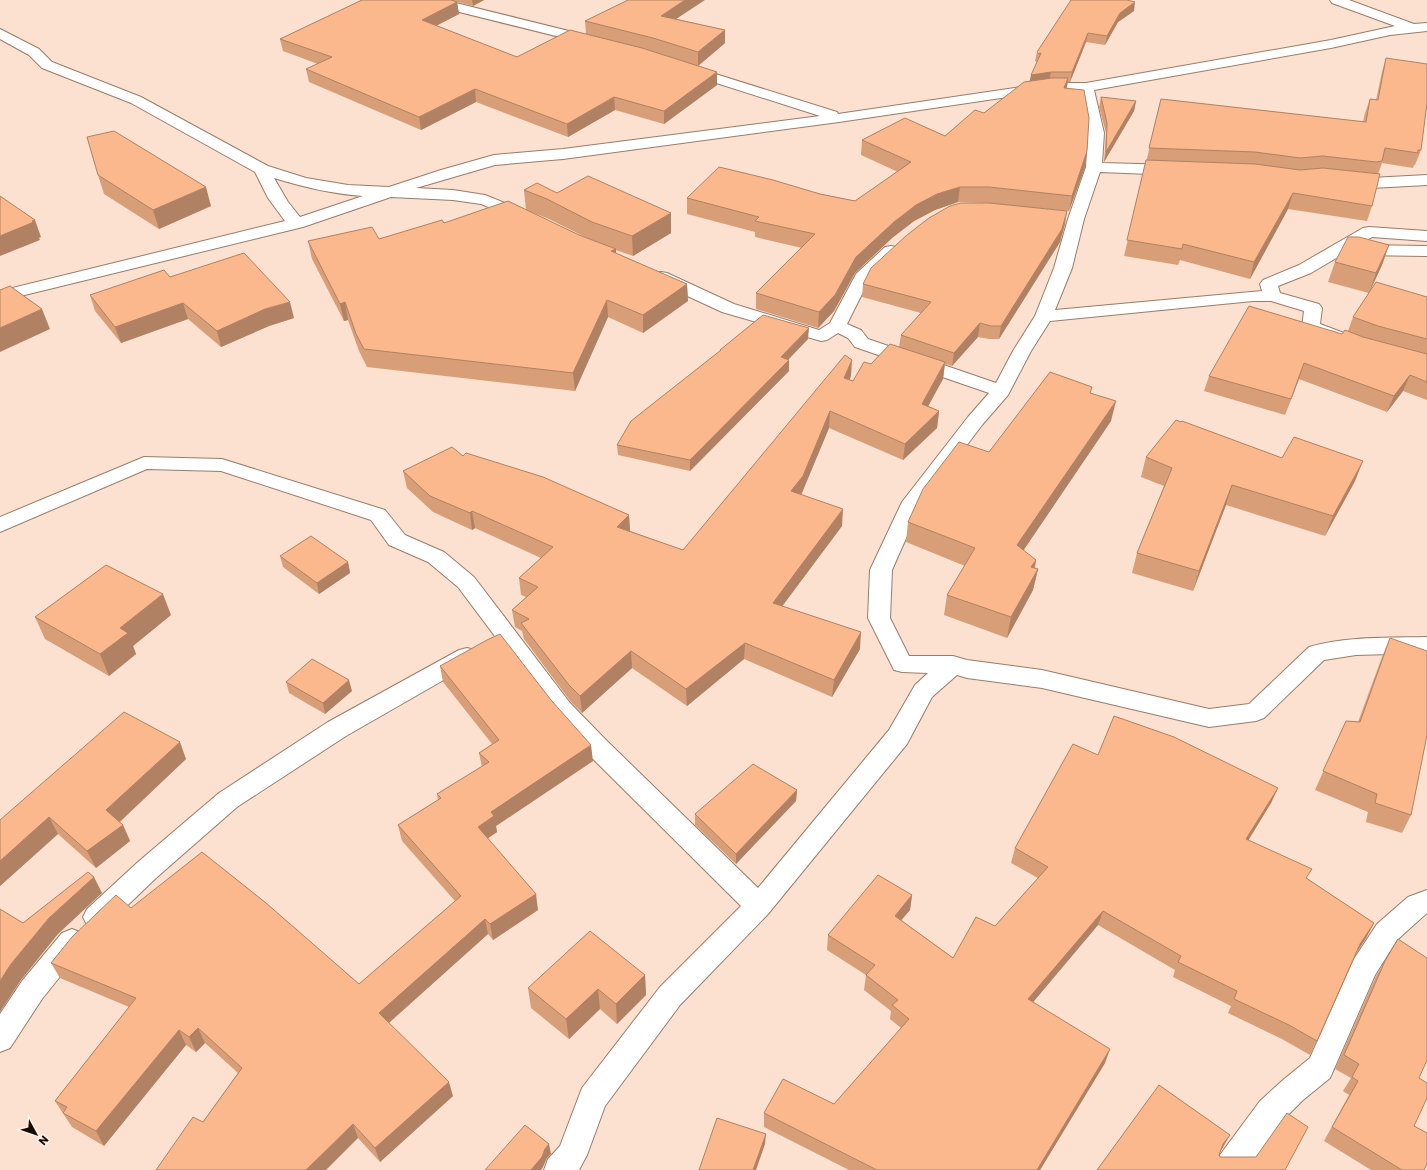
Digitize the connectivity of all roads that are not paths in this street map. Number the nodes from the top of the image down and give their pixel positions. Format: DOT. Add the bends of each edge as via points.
graph roads {
  1 [pos="428,0"];
  2 [pos="1322,0"];
  3 [pos="1337,0"];
  4 [pos="1362,9"];
  5 [pos="1420,27"];
  6 [pos="0,33"];
  7 [pos="604,44"];
  8 [pos="678,66"];
  9 [pos="1086,86"];
  10 [pos="839,118"];
  11 [pos="1094,167"];
  12 [pos="262,169"];
  13 [pos="1188,170"];
  14 [pos="1333,178"];
  15 [pos="1427,180"];
  16 [pos="393,191"];
  17 [pos="297,223"];
  18 [pos="542,224"];
  19 [pos="1427,236"];
  20 [pos="905,238"];
  21 [pos="1339,250"];
  22 [pos="1427,251"];
  23 [pos="645,269"];
  24 [pos="0,296"];
  25 [pos="1272,296"];
  26 [pos="1044,316"];
  27 [pos="836,326"];
  28 [pos="1352,342"];
  29 [pos="1001,391"];
  30 [pos="0,525"];
  31 [pos="505,635"];
  32 [pos="1427,645"];
  33 [pos="953,665"];
  34 [pos="1427,901"];
  35 [pos="759,906"];
  36 [pos="0,1039"];
  37 [pos="559,1170"];
  38 [pos="1228,1170"];
  1 -- 7 [label="street"];
  2 -- 4 [label="street"];
  3 -- 4 [label="street"];
  4 -- 5 [label="street"];
  5 -- 9 [label="street"];
  6 -- 12 [label="street" via="34,52 47,65 136,100"];
  8 -- 10 [label="street"];
  9 -- 10 [label="street" via="1049,87"];
  9 -- 11 [label="street" via="1096,133"];
  10 -- 16 [label="street" via="562,154 494,160"];
  11 -- 13 [label="street"];
  11 -- 26 [label="street" via="1068,218 1063,268"];
  12 -- 16 [label="street" via="303,182 348,190"];
  12 -- 17 [label="street" via="276,199"];
  14 -- 15 [label="street" via="1371,183"];
  16 -- 17 [label="street"];
  16 -- 18 [label="street" via="485,200"];
  17 -- 24 [label="street"];
  19 -- 21 [label="street" via="1369,232"];
  20 -- 27 [label="street" via="862,278"];
  21 -- 22 [label="street"];
  21 -- 25 [label="street" via="1305,269 1269,284"];
  23 -- 27 [label="street" via="728,308 814,334 821,336"];
  25 -- 26 [label="street"];
  25 -- 28 [label="street" via="1313,308 1311,327"];
  26 -- 29 [label="street"];
  27 -- 29 [label="street" via="855,334 862,343"];
  29 -- 33 [label="street" via="974,421 909,507 881,570 879,618 902,664"];
  30 -- 31 [label="street" via="144,463 222,465 378,515 397,540 436,557 466,582"];
  31 -- 35 [label="street" via="562,709 597,747"];
  31 -- 36 [label="street" via="337,729 228,800 147,870 69,943 32,990"];
  32 -- 33 [label="street" via="1356,647 1317,653 1256,712 1209,718 1042,679"];
  33 -- 35 [label="street" via="923,691 898,737"];
  34 -- 38 [label="street" via="1417,905 1387,932 1364,968 1320,1068 1271,1111"];
  35 -- 37 [label="street" via="670,996 593,1098 572,1155"];
}
